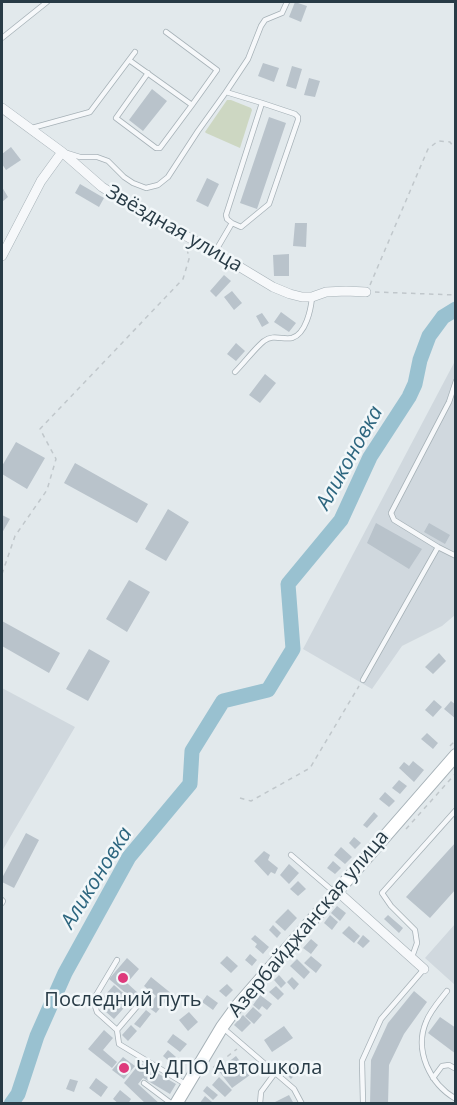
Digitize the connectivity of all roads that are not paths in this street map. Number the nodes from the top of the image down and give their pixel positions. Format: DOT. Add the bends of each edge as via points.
graph roads {
  1 [pos="48,2"];
  2 [pos="287,2"];
  3 [pos="166,32"];
  4 [pos="2,38"];
  5 [pos="135,52"];
  6 [pos="129,60"];
  7 [pos="148,73"];
  8 [pos="226,92"];
  9 [pos="262,104"];
  10 [pos="192,105"];
  11 [pos="2,108"];
  12 [pos="29,128"];
  13 [pos="62,152"];
  14 [pos="232,223"];
  15 [pos="215,252"];
  16 [pos="2,256"];
  17 [pos="366,292"];
  18 [pos="312,297"];
  19 [pos="235,372"];
  20 [pos="456,381"];
  21 [pos="448,402"];
  22 [pos="456,406"];
  23 [pos="438,548"];
  24 [pos="456,556"];
  25 [pos="363,680"];
  26 [pos="456,755"];
  27 [pos="456,810"];
  28 [pos="291,855"];
  29 [pos="336,892"];
  30 [pos="412,958"];
  31 [pos="117,960"];
  32 [pos="424,969"];
  33 [pos="447,991"];
  34 [pos="145,997"];
  35 [pos="226,1029"];
  36 [pos="117,1030"];
  37 [pos="456,1069"];
  38 [pos="275,1073"];
  39 [pos="433,1078"];
  40 [pos="144,1083"];
  41 [pos="187,1085"];
  42 [pos="456,1099"];
  43 [pos="174,1104"];
  44 [pos="260,1104"];
  45 [pos="302,1104"];
  46 [pos="363,1104"];
  1 -- 4 [label="lane"];
  2 -- 8 [label="lane" via="282,13 265,20 248,59"];
  3 -- 10 [label="lane" via="217,70"];
  5 -- 6 [label="lane"];
  6 -- 7 [label="lane"];
  6 -- 12 [label="lane" via="90,112"];
  7 -- 10 [label="lane"];
  7 -- 10 [label="lane" via="116,118 156,148 160,148"];
  8 -- 9 [label="lane"];
  8 -- 13 [label="lane" via="168,177 158,185 147,188 133,183 108,161 97,157"];
  9 -- 14 [label="lane" via="226,215"];
  9 -- 14 [label="lane" via="295,114 298,120 269,204 241,226"];
  11 -- 12 [label="street, Звёздная улица"];
  12 -- 13 [label="street, Звёздная улица"];
  13 -- 15 [label="street, Звёздная улица" via="102,187"];
  13 -- 16 [label="street" via="41,181"];
  14 -- 15 [label="lane"];
  15 -- 18 [label="street, Звёздная улица" via="273,287"];
  17 -- 18 [label="street, Звёздная улица" via="326,292"];
  18 -- 19 [label="lane" via="300,333 293,338 273,337 264,341"];
  20 -- 21 [label="lane"];
  21 -- 22 [label="lane"];
  21 -- 23 [label="lane" via="391,513 394,520"];
  23 -- 24 [label="lane"];
  23 -- 25 [label="lane"];
  26 -- 29 [label="main road, Азербайджанская улица"];
  27 -- 30 [label="lane" via="382,893 415,930 417,943"];
  28 -- 29 [label="lane"];
  29 -- 30 [label="street"];
  29 -- 35 [label="main road, Азербайджанская улица" via="250,990"];
  30 -- 32 [label="street"];
  31 -- 36 [label="lane" via="95,997 95,1006"];
  32 -- 46 [label="lane" via="381,1019 362,1061"];
  33 -- 39 [label="lane" via="426,1020 421,1039 422,1057"];
  34 -- 36 [label="lane"];
  35 -- 38 [label="lane"];
  35 -- 41 [label="main road, Азербайджанская улица"];
  36 -- 41 [label="lane" via="119,1044"];
  37 -- 39 [label="lane" via="442,1066"];
  38 -- 44 [label="lane" via="261,1092"];
  38 -- 45 [label="lane" via="294,1089"];
  39 -- 42 [label="lane"];
  40 -- 43 [label="lane"];
  41 -- 43 [label="main road, Азербайджанская улица"];
}
